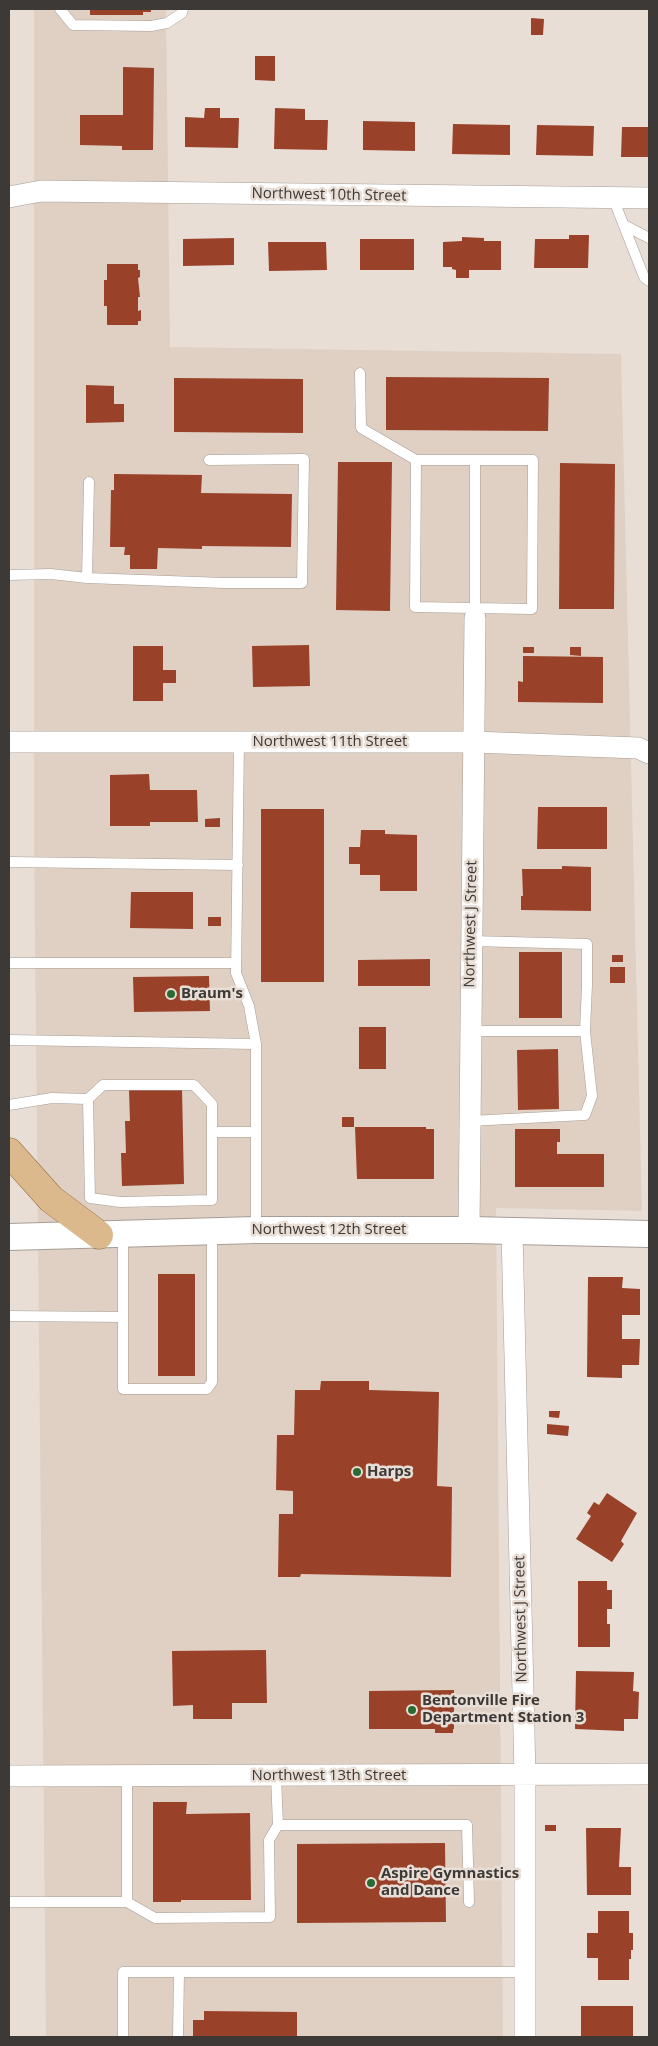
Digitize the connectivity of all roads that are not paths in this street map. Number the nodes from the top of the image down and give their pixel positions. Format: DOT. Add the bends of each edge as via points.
graph roads {
  1 [pos="60,9"];
  2 [pos="183,9"];
  3 [pos="9,197"];
  4 [pos="613,198"];
  5 [pos="649,198"];
  6 [pos="624,225"];
  7 [pos="649,238"];
  8 [pos="649,281"];
  9 [pos="360,373"];
  10 [pos="209,460"];
  11 [pos="416,460"];
  12 [pos="475,460"];
  13 [pos="89,482"];
  14 [pos="9,575"];
  15 [pos="87,578"];
  16 [pos="475,613"];
  17 [pos="9,742"];
  18 [pos="473,742"];
  19 [pos="239,743"];
  20 [pos="649,752"];
  21 [pos="9,862"];
  22 [pos="238,865"];
  23 [pos="471,941"];
  24 [pos="9,963"];
  25 [pos="236,963"];
  26 [pos="470,1031"];
  27 [pos="585,1032"];
  28 [pos="9,1040"];
  29 [pos="256,1044"];
  30 [pos="88,1099"];
  31 [pos="9,1105"];
  32 [pos="470,1121"];
  33 [pos="212,1132"];
  34 [pos="256,1132"];
  35 [pos="9,1152"];
  36 [pos="256,1230"];
  37 [pos="468,1230"];
  38 [pos="212,1231"];
  39 [pos="512,1231"];
  40 [pos="111,1234"];
  41 [pos="649,1234"];
  42 [pos="9,1237"];
  43 [pos="9,1316"];
  44 [pos="123,1317"];
  45 [pos="649,1774"];
  46 [pos="525,1775"];
  47 [pos="9,1776"];
  48 [pos="127,1776"];
  49 [pos="276,1776"];
  50 [pos="278,1825"];
  51 [pos="9,1902"];
  52 [pos="126,1902"];
  53 [pos="469,1902"];
  54 [pos="179,1972"];
  55 [pos="525,1972"];
  56 [pos="123,2037"];
  57 [pos="178,2037"];
  58 [pos="525,2037"];
  1 -- 2 [label="lane" via="73,24 151,26 168,23"];
  3 -- 4 [label="street, Northwest 10th Street" via="41,191"];
  4 -- 5 [label="street, Northwest 10th Street"];
  4 -- 6 [label="lane"];
  6 -- 7 [label="lane"];
  6 -- 8 [label="lane" via="644,277"];
  9 -- 11 [label="lane" via="361,428"];
  10 -- 15 [label="lane" via="304,459 302,583"];
  11 -- 12 [label="lane"];
  11 -- 16 [label="lane" via="415,607"];
  12 -- 16 [label="lane"];
  12 -- 16 [label="lane" via="533,460 532,608"];
  13 -- 15 [label="lane"];
  14 -- 15 [label="lane" via="51,574"];
  16 -- 18 [label="street, Northwest J Street"];
  17 -- 19 [label="street, Northwest 11th Street"];
  18 -- 19 [label="street, Northwest 11th Street"];
  18 -- 20 [label="street, Northwest 11th Street" via="638,748"];
  18 -- 23 [label="street, Northwest J Street"];
  19 -- 22 [label="lane"];
  21 -- 22 [label="lane"];
  22 -- 25 [label="lane"];
  23 -- 26 [label="street, Northwest J Street"];
  23 -- 27 [label="lane" via="587,944"];
  24 -- 25 [label="lane"];
  25 -- 29 [label="lane"];
  26 -- 27 [label="lane"];
  26 -- 32 [label="street, Northwest J Street"];
  27 -- 32 [label="lane" via="592,1096 586,1115"];
  28 -- 29 [label="lane"];
  29 -- 34 [label="lane"];
  30 -- 31 [label="lane" via="52,1098"];
  30 -- 33 [label="lane" via="103,1085 194,1085 212,1104"];
  30 -- 33 [label="lane" via="90,1198 120,1202 212,1200"];
  32 -- 37 [label="street, Northwest J Street"];
  33 -- 34 [label="lane"];
  34 -- 36 [label="lane"];
  35 -- 40 [label="main road" via="51,1198"];
  36 -- 37 [label="street, Northwest 12th Street"];
  36 -- 38 [label="street, Northwest 12th Street"];
  37 -- 39 [label="street, Northwest 12th Street"];
  38 -- 40 [label="street, Northwest 12th Street"];
  38 -- 44 [label="lane" via="212,1382 207,1390 123,1389"];
  39 -- 41 [label="street, Northwest 12th Street"];
  39 -- 46 [label="street, Northwest J Street"];
  40 -- 42 [label="street, Northwest 12th Street"];
  40 -- 44 [label="lane"];
  43 -- 44 [label="lane"];
  45 -- 46 [label="street, Northwest 13th Street"];
  46 -- 49 [label="street, Northwest 13th Street"];
  46 -- 55 [label="street, Northwest J Street"];
  47 -- 48 [label="street, Northwest 13th Street"];
  48 -- 49 [label="street, Northwest 13th Street"];
  48 -- 52 [label="lane"];
  49 -- 50 [label="lane"];
  50 -- 52 [label="lane" via="269,1840 270,1917 155,1918"];
  50 -- 53 [label="lane" via="467,1825"];
  51 -- 52 [label="lane"];
  54 -- 55 [label="lane"];
  54 -- 56 [label="lane" via="123,1972"];
  54 -- 57 [label="lane"];
  55 -- 58 [label="street, Northwest J Street"];
}
